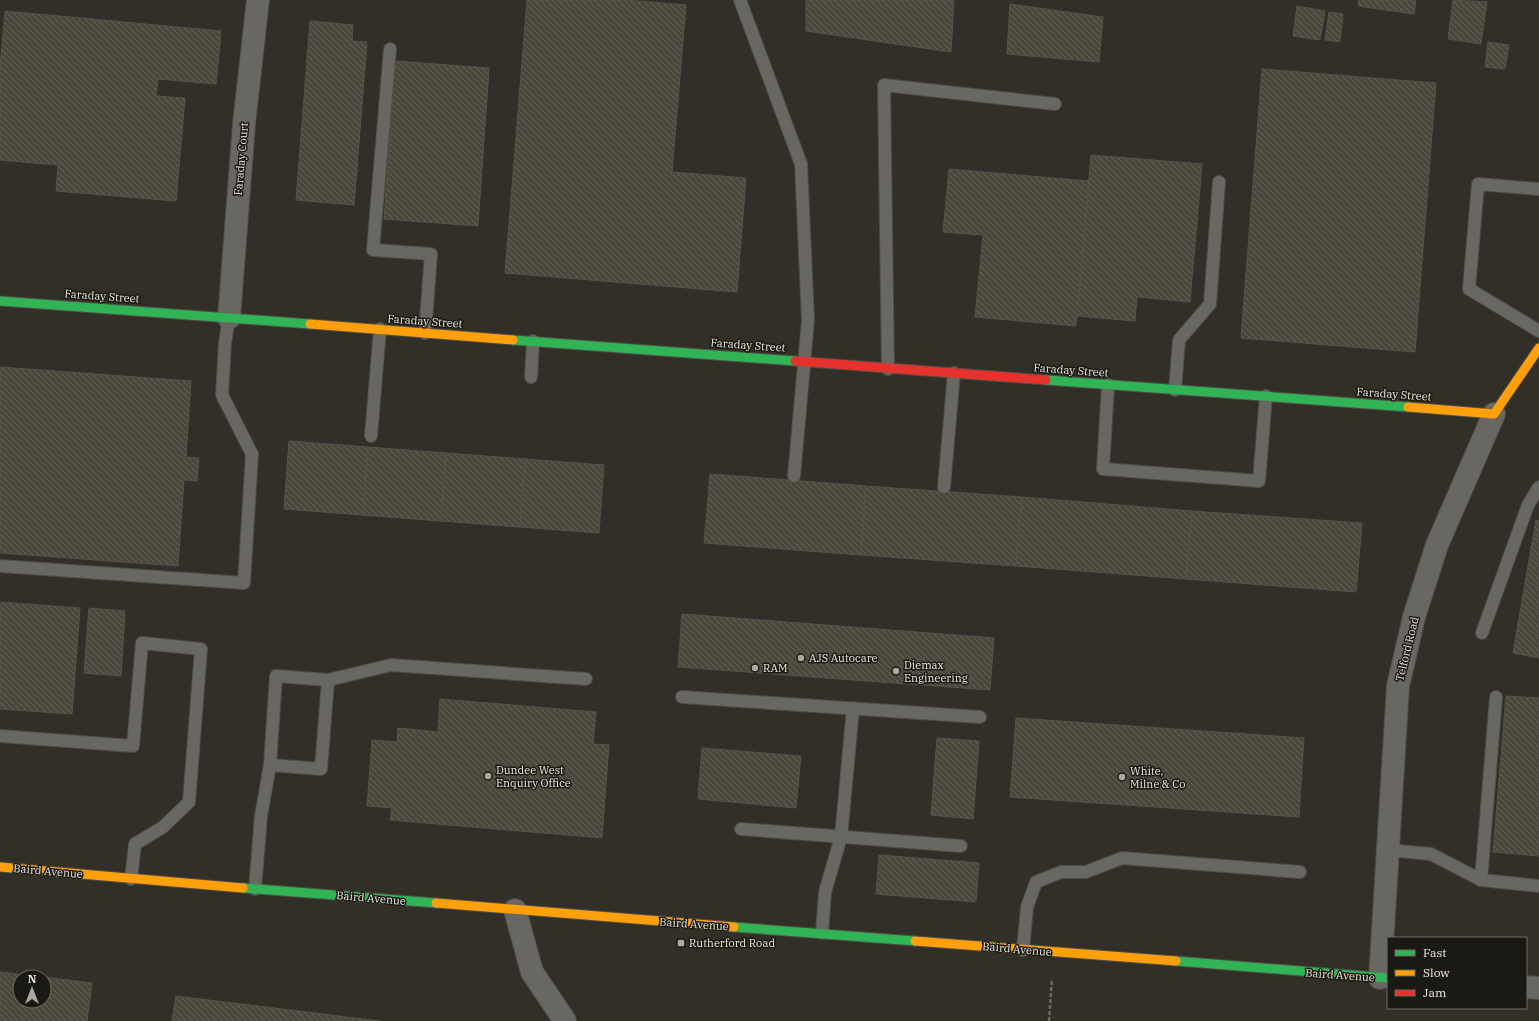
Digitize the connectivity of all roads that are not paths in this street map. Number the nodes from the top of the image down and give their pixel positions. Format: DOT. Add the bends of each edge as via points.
graph roads {
  1 [pos="258,0"];
  2 [pos="740,0"];
  3 [pos="390,49"];
  4 [pos="1055,104"];
  5 [pos="1219,182"];
  6 [pos="1539,189"];
  7 [pos="0,301"];
  8 [pos="229,318"];
  9 [pos="380,329"];
  10 [pos="1539,332"];
  11 [pos="425,333"];
  12 [pos="533,341"];
  13 [pos="1539,348"];
  14 [pos="804,362"];
  15 [pos="888,368"];
  16 [pos="954,373"];
  17 [pos="531,377"];
  18 [pos="1108,385"];
  19 [pos="1175,390"];
  20 [pos="1266,396"];
  21 [pos="1494,414"];
  22 [pos="371,436"];
  23 [pos="794,476"];
  24 [pos="944,487"];
  25 [pos="1539,487"];
  26 [pos="0,566"];
  27 [pos="1482,633"];
  28 [pos="586,679"];
  29 [pos="328,680"];
  30 [pos="682,697"];
  31 [pos="1496,697"];
  32 [pos="852,708"];
  33 [pos="980,716"];
  34 [pos="0,736"];
  35 [pos="270,764"];
  36 [pos="741,829"];
  37 [pos="841,837"];
  38 [pos="961,846"];
  39 [pos="1388,850"];
  40 [pos="0,867"];
  41 [pos="1300,872"];
  42 [pos="131,879"];
  43 [pos="1482,880"];
  44 [pos="1539,886"];
  45 [pos="255,889"];
  46 [pos="515,910"];
  47 [pos="822,933"];
  48 [pos="1023,950"];
  49 [pos="1384,978"];
  50 [pos="1527,987"];
  51 [pos="1539,988"];
  52 [pos="565,1021"];
  1 -- 8 [label="street, Faraday Court" via="244,124"];
  2 -- 14 [label="lane" via="801,164 808,320"];
  3 -- 11 [label="lane" via="373,250 432,254"];
  4 -- 15 [label="lane" via="884,85"];
  5 -- 19 [label="lane" via="1210,304 1179,340"];
  6 -- 10 [label="lane" via="1478,184 1469,288"];
  7 -- 8 [label="street, Faraday Street"];
  8 -- 9 [label="street, Faraday Street"];
  8 -- 26 [label="lane" via="222,395 252,454 244,583"];
  9 -- 11 [label="street, Faraday Street"];
  9 -- 22 [label="lane"];
  11 -- 12 [label="street, Faraday Street"];
  12 -- 14 [label="street, Faraday Street"];
  12 -- 17 [label="lane"];
  13 -- 21 [label="street, Telford Road"];
  14 -- 15 [label="street, Faraday Street"];
  14 -- 23 [label="lane"];
  15 -- 16 [label="street, Faraday Street"];
  16 -- 18 [label="street, Faraday Street"];
  16 -- 24 [label="lane"];
  18 -- 19 [label="street, Faraday Street"];
  18 -- 20 [label="lane" via="1103,469 1259,481"];
  19 -- 20 [label="street, Faraday Street"];
  20 -- 21 [label="street, Faraday Street"];
  21 -- 39 [label="street, Telford Road" via="1438,545 1414,617 1398,686"];
  25 -- 27 [label="lane" via="1528,505"];
  28 -- 29 [label="lane" via="391,665"];
  29 -- 35 [label="lane" via="276,676"];
  29 -- 35 [label="lane" via="321,769"];
  30 -- 32 [label="lane"];
  31 -- 43 [label="lane"];
  32 -- 33 [label="lane"];
  32 -- 37 [label="lane"];
  34 -- 42 [label="lane" via="134,746 142,643 201,649 189,802 163,827 135,844"];
  35 -- 45 [label="lane" via="261,816"];
  36 -- 37 [label="lane"];
  37 -- 38 [label="lane"];
  37 -- 47 [label="lane" via="825,892"];
  39 -- 43 [label="lane" via="1431,854"];
  39 -- 49 [label="street, Telford Road"];
  40 -- 42 [label="street, Baird Avenue"];
  41 -- 48 [label="lane" via="1122,858 1086,872 1061,872 1036,882 1027,906"];
  42 -- 45 [label="street, Baird Avenue"];
  43 -- 44 [label="lane"];
  45 -- 46 [label="street, Baird Avenue"];
  46 -- 47 [label="street, Baird Avenue"];
  46 -- 52 [label="street" via="532,972"];
  47 -- 48 [label="street, Baird Avenue"];
  48 -- 49 [label="street, Baird Avenue"];
  50 -- 51 [label="street"];
}
